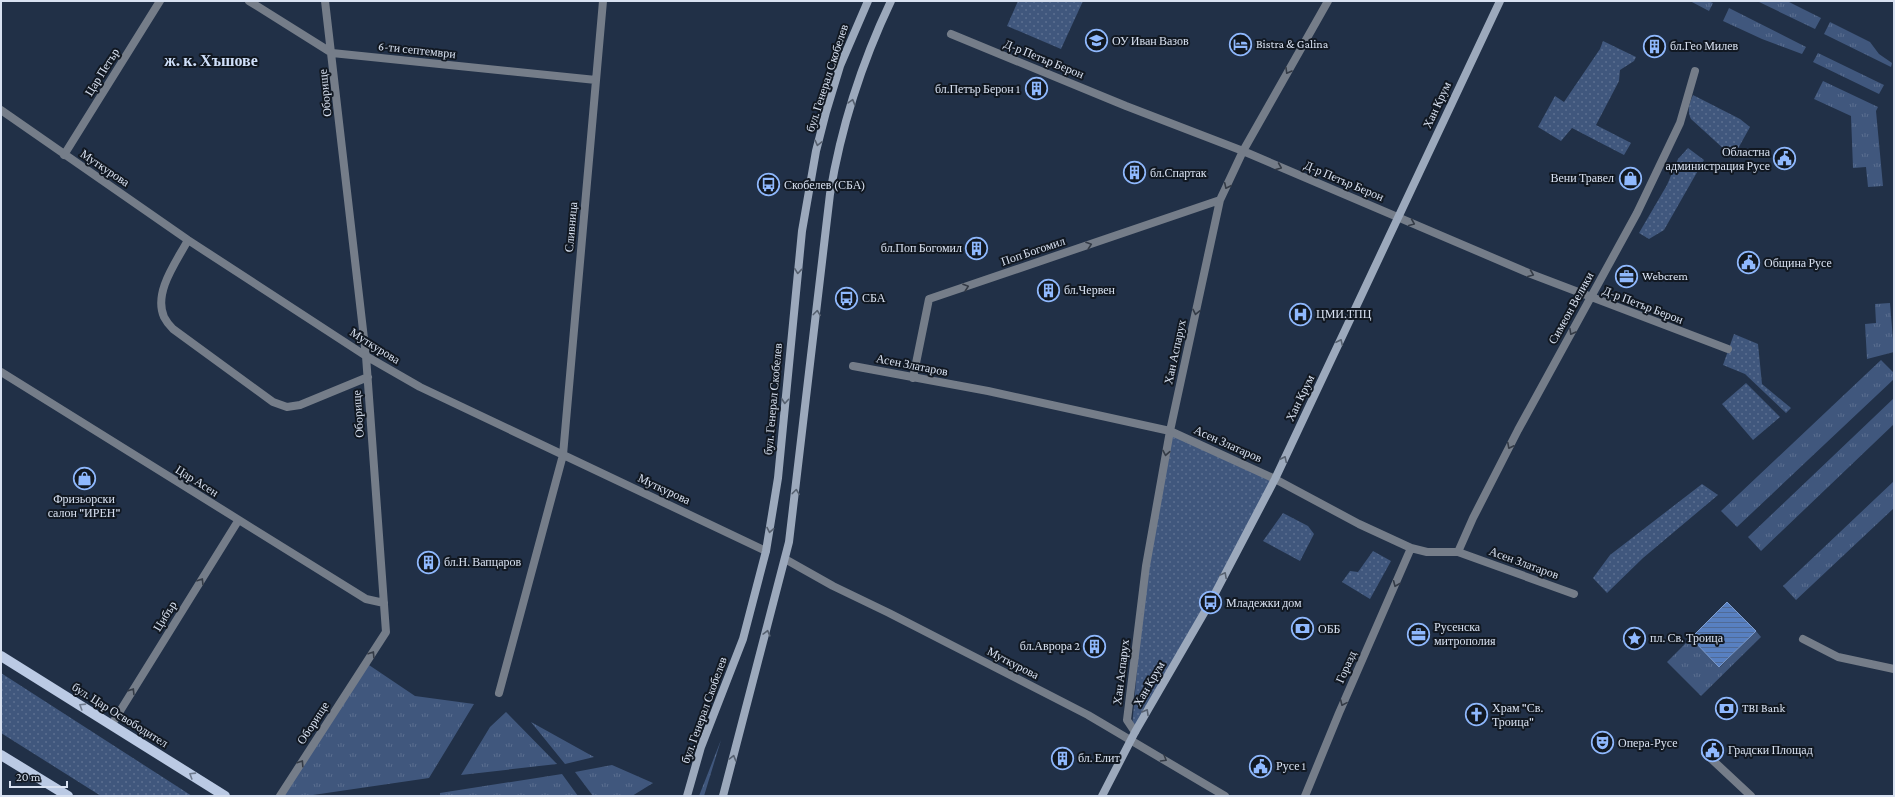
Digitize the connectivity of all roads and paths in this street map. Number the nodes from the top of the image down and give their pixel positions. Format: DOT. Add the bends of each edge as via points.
graph roads {
  1 [pos="160,1"];
  2 [pos="249,1"];
  3 [pos="325,1"];
  4 [pos="602,1"];
  5 [pos="868,1"];
  6 [pos="891,1"];
  7 [pos="1328,1"];
  8 [pos="1500,1"];
  9 [pos="951,34"];
  10 [pos="332,53"];
  11 [pos="1695,71"];
  12 [pos="596,80"];
  13 [pos="1,110"];
  14 [pos="1243,151"];
  15 [pos="64,155"];
  16 [pos="1220,200"];
  17 [pos="1398,217"];
  18 [pos="188,240"];
  19 [pos="1590,297"];
  20 [pos="1728,349"];
  21 [pos="366,356"];
  22 [pos="853,366"];
  23 [pos="1,372"];
  24 [pos="368,377"];
  25 [pos="913,378"];
  26 [pos="1170,431"];
  27 [pos="563,455"];
  28 [pos="1275,479"];
  29 [pos="238,521"];
  30 [pos="1411,548"];
  31 [pos="766,551"];
  32 [pos="1458,552"];
  33 [pos="785,559"];
  34 [pos="1574,594"];
  35 [pos="384,603"];
  36 [pos="1803,639"];
  37 [pos="1,656"];
  38 [pos="1894,669"];
  39 [pos="499,693"];
  40 [pos="112,724"];
  41 [pos="1133,736"];
  42 [pos="1705,754"];
  43 [pos="1,755"];
  44 [pos="68,796"];
  45 [pos="225,796"];
  46 [pos="280,796"];
  47 [pos="686,796"];
  48 [pos="723,796"];
  49 [pos="1102,796"];
  50 [pos="1225,796"];
  51 [pos="1305,796"];
  52 [pos="1751,796"];
  1 -- 15 [label="street, Цар Петър"];
  2 -- 10 [label="street, 6-ти септември"];
  3 -- 10 [label="street, Оборище"];
  4 -- 12 [label="street, Сливница"];
  5 -- 31 [label="main road, бул. Генерал Скобелев, one-way" via="840,66 816,151 802,231 778,478"];
  33 -- 6 [label="main road, one-way" via="791,533 837,152 856,89"];
  7 -- 14 [label="street, Хан Аспарух, one-way"];
  8 -- 17 [label="main road, Хан Крум"];
  9 -- 14 [label="street, Д-р Петър Берон"];
  10 -- 12 [label="street, 6-ти септември"];
  10 -- 21 [label="street, Оборище"];
  11 -- 19 [label="street, Симеон Велики" via="1680,123 1637,213"];
  12 -- 27 [label="street, Сливница"];
  13 -- 15 [label="street, Муткурова"];
  14 -- 16 [label="street, Хан Аспарух, one-way"];
  14 -- 17 [label="street, Д-р Петър Берон, one-way"];
  15 -- 18 [label="street, Муткурова"];
  25 -- 16 [label="street, Поп Богомил, one-way" via="929,300"];
  16 -- 26 [label="street, Хан Аспарух, one-way"];
  17 -- 19 [label="street, Д-р Петър Берон, one-way"];
  28 -- 17 [label="main road, Хан Крум, one-way"];
  18 -- 21 [label="street, Муткурова"];
  18 -- 24 [label="street" via="166,282 161,300 164,317 173,330 273,402 286,407 300,405"];
  19 -- 20 [label="street, Д-р Петър Берон"];
  19 -- 32 [label="street, Симеон Велики, one-way" via="1518,430"];
  21 -- 24 [label="street, Оборище"];
  21 -- 27 [label="street, Муткурова" via="420,386"];
  22 -- 25 [label="street, Асен Златаров"];
  23 -- 29 [label="street, Цар Асен"];
  24 -- 35 [label="street, Оборище"];
  25 -- 26 [label="street, Асен Златаров" via="988,391"];
  26 -- 28 [label="street, Асен Златаров"];
  26 -- 41 [label="street, Хан Аспарух, one-way" via="1146,566 1130,697 1128,720"];
  27 -- 31 [label="street, Муткурова"];
  27 -- 39 [label="street, Сливница"];
  28 -- 30 [label="street, Асен Златаров" via="1359,524"];
  41 -- 28 [label="main road, Хан Крум, one-way" via="1211,600"];
  29 -- 35 [label="street, Цар Асен" via="366,599"];
  40 -- 29 [label="street, Цибър, one-way"];
  30 -- 32 [label="street, Асен Златаров" via="1427,552"];
  30 -- 51 [label="street, Горазд, one-way"];
  31 -- 47 [label="main road, бул. Генерал Скобелев" via="744,639 701,747"];
  32 -- 34 [label="street, Асен Златаров"];
  33 -- 41 [label="street, Муткурова" via="833,586"];
  48 -- 33 [label="main road, one-way"];
  46 -- 35 [label="street, Оборище, one-way" via="386,632"];
  36 -- 38 [label="street" via="1838,657"];
  40 -- 37 [label="main road, бул. Цар Освободител, one-way"];
  45 -- 40 [label="main road, бул. Цар Освободител, one-way"];
  41 -- 49 [label="main road, Хан Крум"];
  41 -- 50 [label="street, Муткурова, one-way"];
  42 -- 52 [label="street"];
  43 -- 44 [label="main road"];
}
